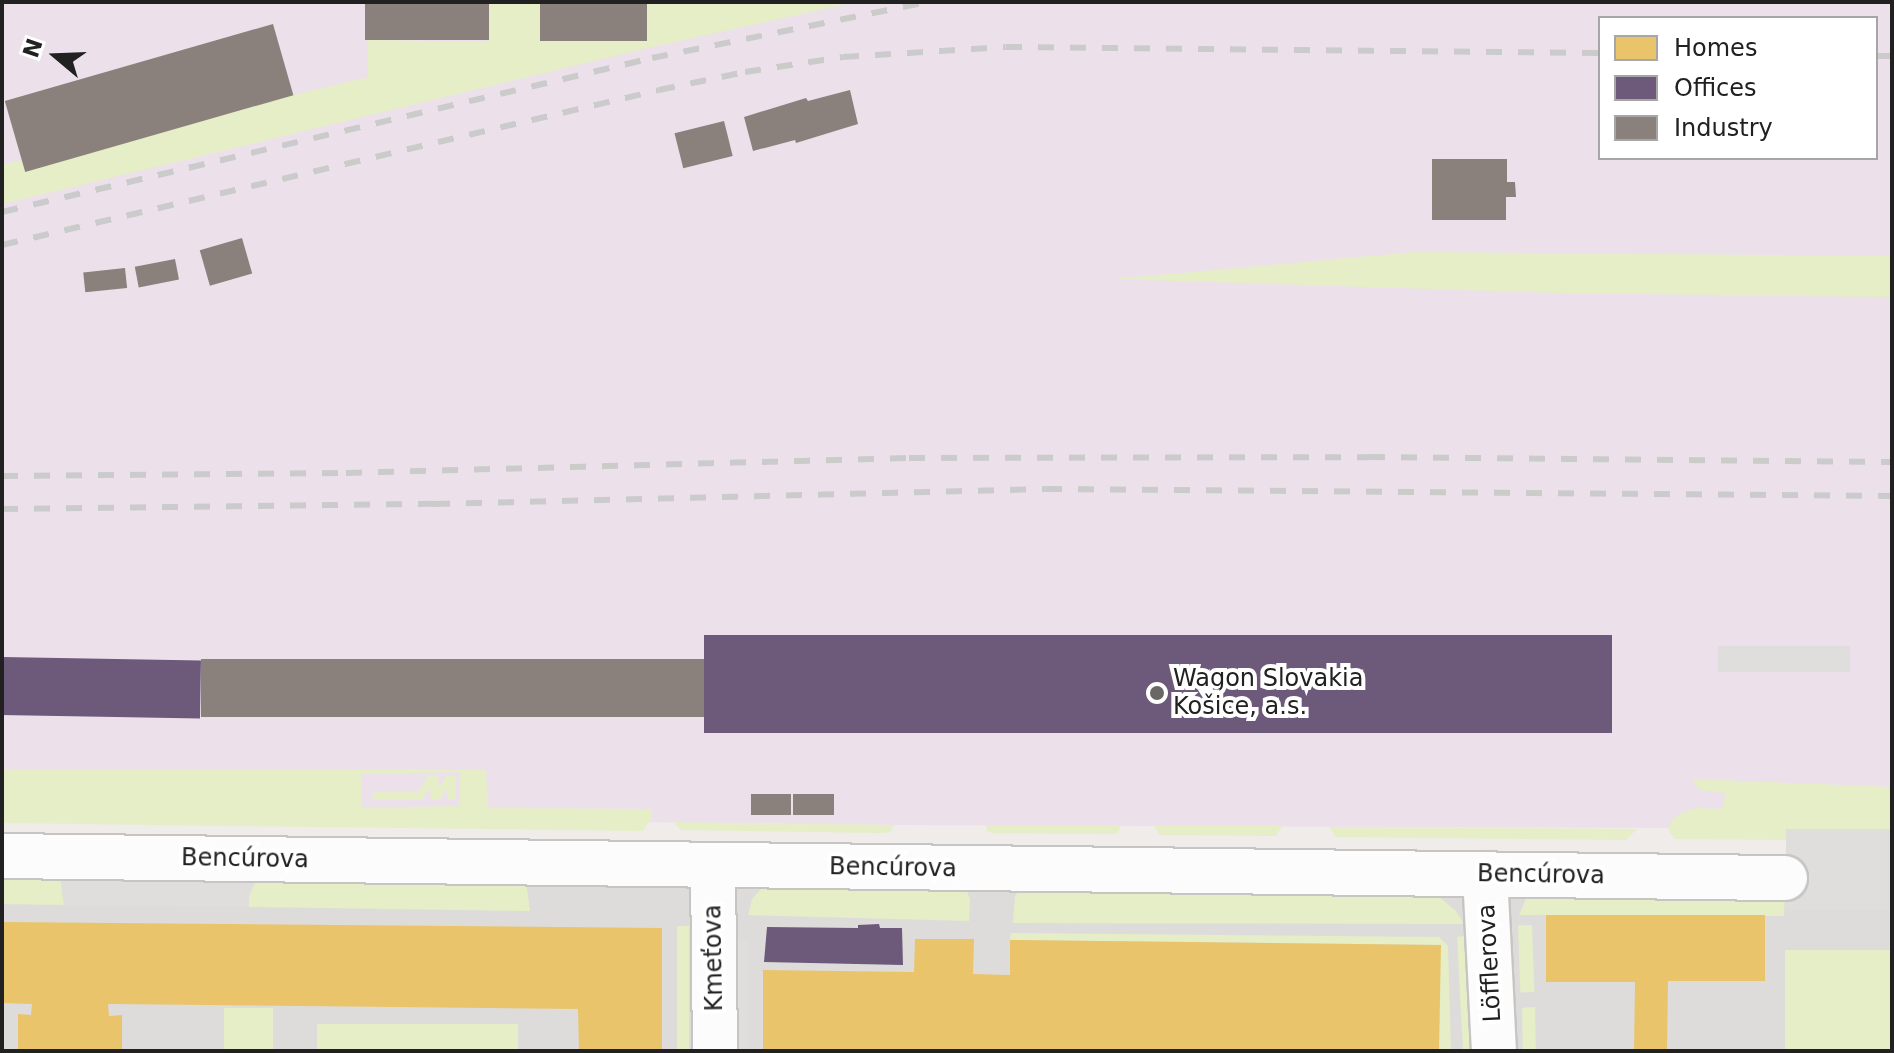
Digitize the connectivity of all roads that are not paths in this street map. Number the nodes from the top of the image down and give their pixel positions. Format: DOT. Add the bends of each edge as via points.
graph roads {
  1 [pos="2,856"];
  2 [pos="713,866"];
  3 [pos="1485,874"];
  4 [pos="1785,878"];
  5 [pos="715,1051"];
  6 [pos="1494,1051"];
  1 -- 2 [label="street, Bencúrova"];
  2 -- 3 [label="street, Bencúrova"];
  2 -- 5 [label="street, Kmeťova"];
  3 -- 4 [label="street, Bencúrova"];
  3 -- 6 [label="street, Löfflerova"];
}
